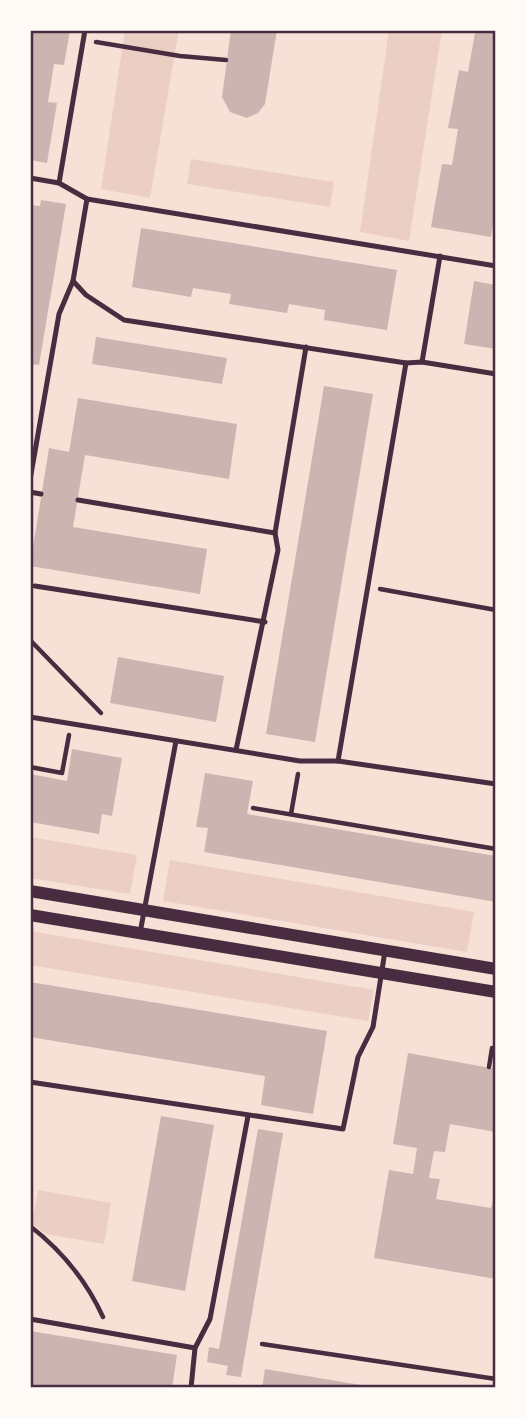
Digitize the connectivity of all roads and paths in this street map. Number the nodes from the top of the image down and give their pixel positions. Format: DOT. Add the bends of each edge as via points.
graph roads {
  1 [pos="85,30"];
  2 [pos="83,40"];
  3 [pos="226,60"];
  4 [pos="30,178"];
  5 [pos="59,183"];
  6 [pos="87,199"];
  7 [pos="440,256"];
  8 [pos="496,266"];
  9 [pos="73,281"];
  10 [pos="306,347"];
  11 [pos="422,362"];
  12 [pos="406,363"];
  13 [pos="496,374"];
  14 [pos="30,480"];
  15 [pos="30,492"];
  16 [pos="41,494"];
  17 [pos="78,500"];
  18 [pos="275,533"];
  19 [pos="34,586"];
  20 [pos="369,587"];
  21 [pos="496,610"];
  22 [pos="265,622"];
  23 [pos="30,640"];
  24 [pos="30,717"];
  25 [pos="71,724"];
  26 [pos="108,730"];
  27 [pos="176,741"];
  28 [pos="236,750"];
  29 [pos="300,761"];
  30 [pos="338,761"];
  31 [pos="30,767"];
  32 [pos="496,784"];
  33 [pos="253,808"];
  34 [pos="291,814"];
  35 [pos="496,849"];
  36 [pos="30,891"];
  37 [pos="144,910"];
  38 [pos="30,915"];
  39 [pos="140,933"];
  40 [pos="385,950"];
  41 [pos="496,969"];
  42 [pos="381,973"];
  43 [pos="496,992"];
  44 [pos="492,1048"];
  45 [pos="489,1067"];
  46 [pos="30,1082"];
  47 [pos="248,1116"];
  48 [pos="30,1226"];
  49 [pos="30,1319"];
  50 [pos="110,1331"];
  51 [pos="262,1344"];
  52 [pos="195,1348"];
  53 [pos="496,1379"];
  54 [pos="191,1388"];
  1 -- 2 [label="lane"];
  2 -- 3 [label="path"];
  2 -- 5 [label="lane"];
  4 -- 5 [label="lane"];
  5 -- 6 [label="lane"];
  6 -- 7 [label="lane"];
  6 -- 9 [label="lane"];
  7 -- 8 [label="lane"];
  7 -- 11 [label="lane"];
  9 -- 10 [label="lane" via="124,320"];
  9 -- 14 [label="lane" via="59,314"];
  10 -- 12 [label="lane"];
  10 -- 18 [label="lane"];
  11 -- 12 [label="lane"];
  11 -- 13 [label="lane"];
  12 -- 20 [label="lane"];
  15 -- 16 [label="lane"];
  17 -- 18 [label="lane"];
  18 -- 22 [label="lane" via="278,550"];
  19 -- 22 [label="lane"];
  20 -- 21 [label="path"];
  20 -- 30 [label="lane"];
  22 -- 28 [label="lane"];
  23 -- 26 [label="path" via="103,716"];
  24 -- 25 [label="lane"];
  25 -- 26 [label="lane"];
  25 -- 31 [label="path" via="62,773"];
  26 -- 27 [label="lane"];
  27 -- 28 [label="lane"];
  27 -- 37 [label="lane"];
  28 -- 29 [label="lane"];
  29 -- 30 [label="lane"];
  29 -- 34 [label="path"];
  30 -- 32 [label="lane"];
  33 -- 34 [label="path"];
  34 -- 35 [label="path"];
  36 -- 37 [label="street"];
  37 -- 39 [label="lane"];
  37 -- 40 [label="street"];
  38 -- 39 [label="street"];
  39 -- 42 [label="street"];
  40 -- 41 [label="street"];
  40 -- 42 [label="lane"];
  42 -- 43 [label="street"];
  42 -- 47 [label="lane" via="373,1027 358,1056 343,1129"];
  44 -- 45 [label="path"];
  46 -- 47 [label="lane"];
  47 -- 52 [label="lane" via="210,1319"];
  48 -- 50 [label="path" via="46,1238 92,1294"];
  49 -- 50 [label="lane"];
  50 -- 52 [label="lane"];
  51 -- 53 [label="path"];
  52 -- 54 [label="lane"];
}
